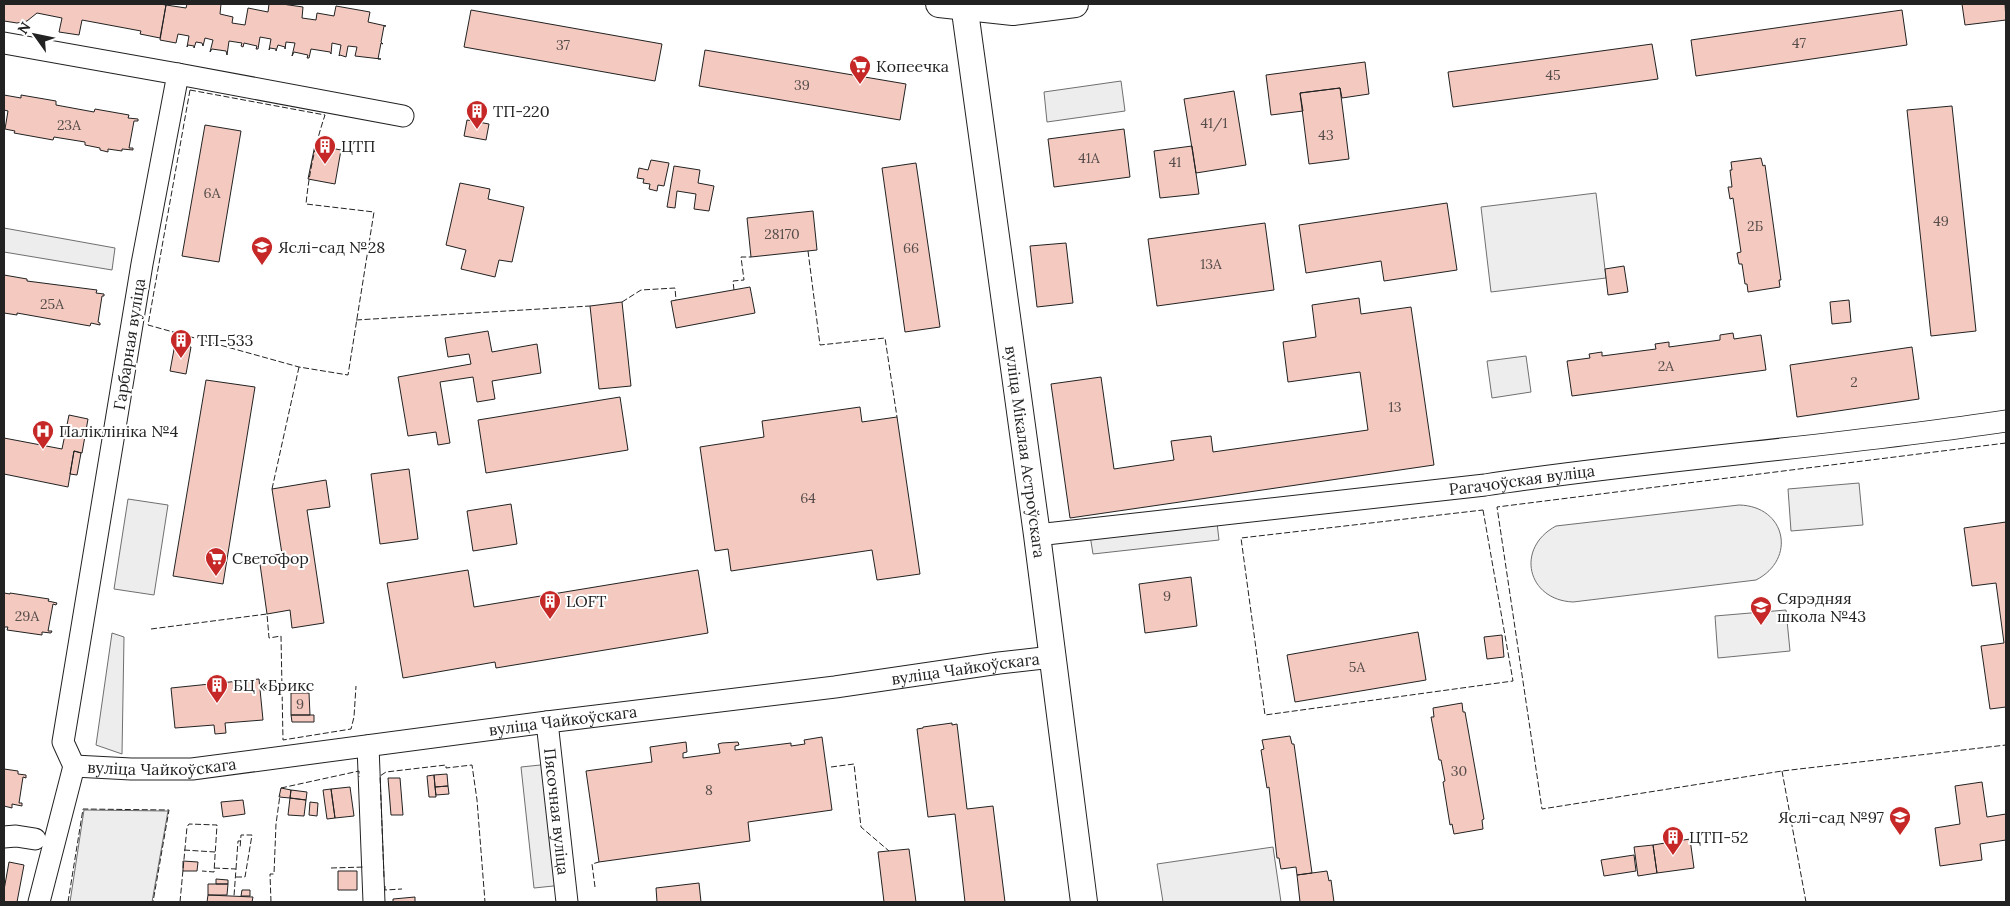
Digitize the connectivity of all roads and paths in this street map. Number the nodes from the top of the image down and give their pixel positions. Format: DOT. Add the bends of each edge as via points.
graph roads {
  1 [pos="1075,4"];
  2 [pos="956,5"];
  3 [pos="4,43"];
  4 [pos="178,74"];
  5 [pos="403,116"];
  6 [pos="2006,422"];
  7 [pos="1037,535"];
  8 [pos="1052,657"];
  9 [pos="547,722"];
  10 [pos="368,746"];
  11 [pos="74,766"];
  12 [pos="4,838"];
  13 [pos="35,838"];
  14 [pos="39,902"];
  15 [pos="374,902"];
  16 [pos="567,902"];
  17 [pos="1084,902"];
  1 -- 2 [label="main road" via="1013,12"];
  2 -- 7 [label="main road, вуліца Мікалая Астроўскага"];
  3 -- 4 [label="street"];
  4 -- 5 [label="street"];
  4 -- 11 [label="street, Гарбарная вуліца" via="142,264 63,742"];
  6 -- 7 [label="street, Рагачоўская вуліца" via="1485,486"];
  7 -- 8 [label="main road, вуліца Мікалая Астроўскага"];
  8 -- 9 [label="street, вуліца Чайкоўскага"];
  8 -- 17 [label="main road, вуліца Мікалая Астроўскага"];
  9 -- 10 [label="street, вуліца Чайкоўскага"];
  9 -- 16 [label="street, Пясочная вуліца"];
  10 -- 11 [label="street, вуліца Чайкоўскага" via="192,769 131,770"];
  10 -- 15 [label="street"];
  11 -- 14 [label="street"];
  12 -- 13 [label="street"];
}
